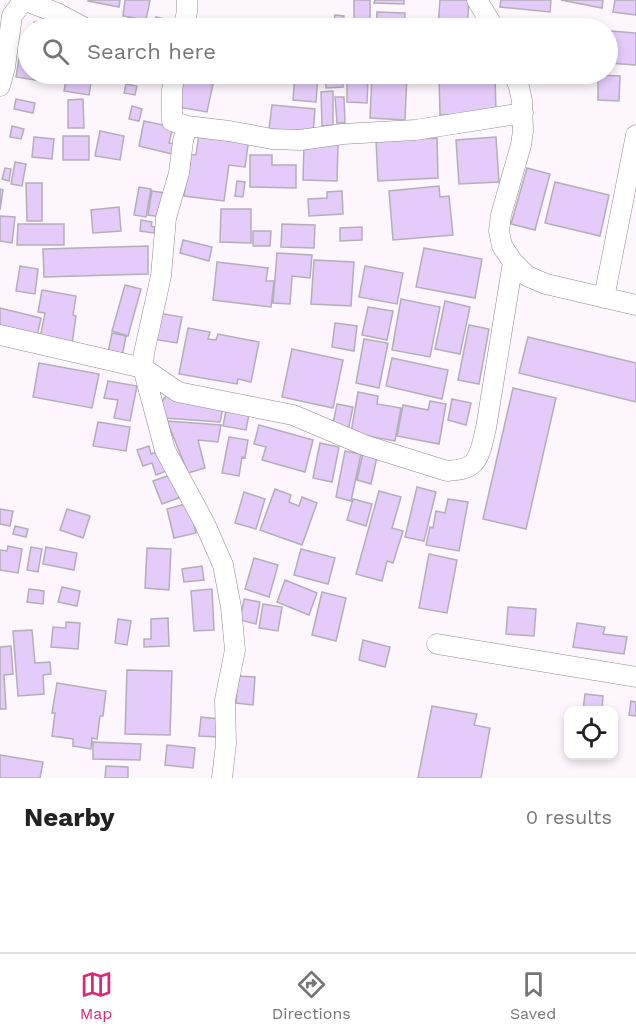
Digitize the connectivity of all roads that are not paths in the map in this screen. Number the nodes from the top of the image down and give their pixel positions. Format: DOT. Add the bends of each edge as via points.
graph roads {
  1 [pos="187,0"];
  2 [pos="477,0"];
  3 [pos="23,1"];
  4 [pos="67,18"];
  5 [pos="186,18"];
  6 [pos="488,18"];
  7 [pos="174,84"];
  8 [pos="518,84"];
  9 [pos="0,86"];
  10 [pos="523,113"];
  11 [pos="187,126"];
  12 [pos="636,135"];
  13 [pos="513,262"];
  14 [pos="604,298"];
  15 [pos="636,305"];
  16 [pos="0,335"];
  17 [pos="142,368"];
  18 [pos="437,644"];
  19 [pos="636,676"];
  20 [pos="222,778"];
  1 -- 5 [label="street"];
  2 -- 6 [label="street"];
  3 -- 4 [label="street"];
  3 -- 9 [label="street" via="12,16"];
  7 -- 11 [label="street" via="172,121"];
  8 -- 10 [label="street"];
  10 -- 11 [label="street" via="415,130 300,140"];
  10 -- 13 [label="street" via="521,145 499,231 502,246"];
  11 -- 17 [label="street" via="166,218 161,276"];
  12 -- 14 [label="street"];
  13 -- 14 [label="street" via="527,276 546,284"];
  13 -- 17 [label="street" via="486,428 479,455 472,465 461,469 447,471 364,445 293,415 178,392"];
  14 -- 15 [label="street"];
  16 -- 17 [label="street"];
  17 -- 20 [label="street" via="165,450 223,565 235,650 225,700"];
  18 -- 19 [label="street"];
}
